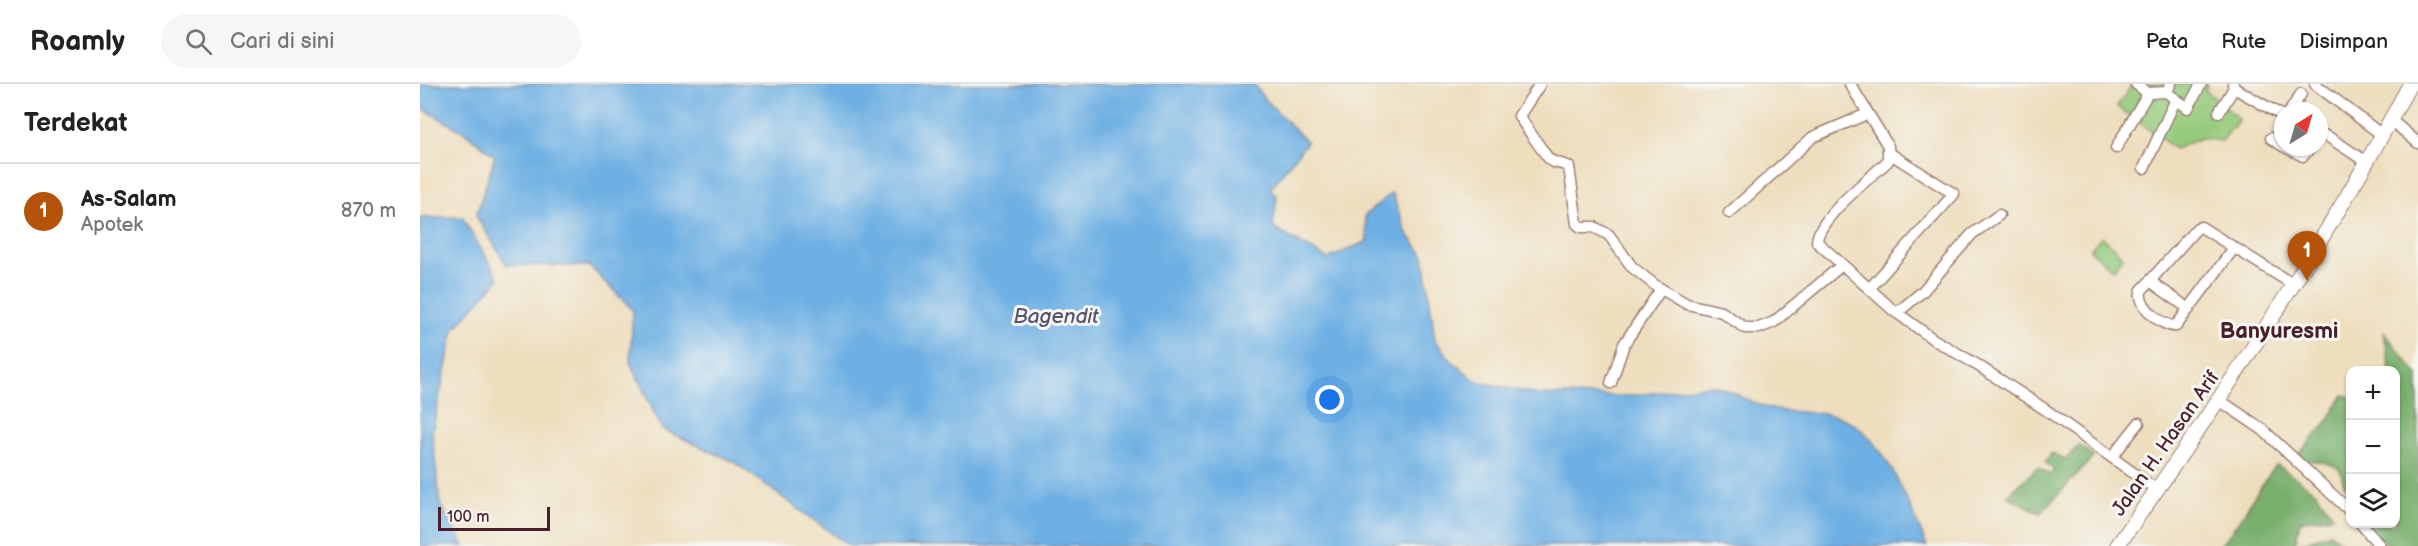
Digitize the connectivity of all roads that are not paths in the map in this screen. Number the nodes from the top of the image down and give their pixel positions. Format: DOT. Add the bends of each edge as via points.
graph roads {
  1 [pos="1540,84"];
  2 [pos="1851,84"];
  3 [pos="2136,84"];
  4 [pos="2201,84"];
  5 [pos="2315,84"];
  6 [pos="2234,86"];
  7 [pos="2168,88"];
  8 [pos="2412,88"];
  9 [pos="2148,93"];
  10 [pos="2301,94"];
  11 [pos="2176,99"];
  12 [pos="2296,102"];
  13 [pos="2274,110"];
  14 [pos="2219,112"];
  15 [pos="1867,114"];
  16 [pos="2391,120"];
  17 [pos="2382,135"];
  18 [pos="2328,137"];
  19 [pos="2271,138"];
  20 [pos="2274,140"];
  21 [pos="2418,143"];
  22 [pos="2116,148"];
  23 [pos="1889,153"];
  24 [pos="2366,161"];
  25 [pos="2144,168"];
  26 [pos="1729,213"];
  27 [pos="1999,215"];
  28 [pos="2234,248"];
  29 [pos="1842,265"];
  30 [pos="2150,281"];
  31 [pos="2294,285"];
  32 [pos="1870,288"];
  33 [pos="1661,289"];
  34 [pos="2189,309"];
  35 [pos="1897,313"];
  36 [pos="1611,382"];
  37 [pos="2219,400"];
  38 [pos="2139,423"];
  39 [pos="2112,457"];
  40 [pos="2157,490"];
  41 [pos="2346,507"];
  42 [pos="2364,528"];
  43 [pos="2117,546"];
  44 [pos="2380,546"];
  1 -- 33 [label="street" via="1520,120 1548,159 1569,167 1578,224 1609,235 1635,270"];
  2 -- 15 [label="street"];
  3 -- 9 [label="street"];
  4 -- 11 [label="street" via="2188,108"];
  5 -- 17 [label="street"];
  6 -- 13 [label="street"];
  6 -- 14 [label="street"];
  7 -- 9 [label="street"];
  7 -- 11 [label="street"];
  8 -- 16 [label="main road, Jalan H. Hasan Arif"];
  9 -- 22 [label="street"];
  10 -- 12 [label="street"];
  11 -- 25 [label="street"];
  15 -- 23 [label="street"];
  15 -- 26 [label="street" via="1813,137"];
  16 -- 17 [label="main road, Jalan H. Hasan Arif"];
  16 -- 21 [label="street"];
  17 -- 24 [label="main road, Jalan H. Hasan Arif"];
  18 -- 24 [label="street"];
  19 -- 20 [label="street"];
  23 -- 29 [label="street" via="1888,161 1830,217 1817,237 1817,242"];
  23 -- 32 [label="street" via="1954,194"];
  24 -- 31 [label="main road, Jalan H. Hasan Arif"];
  27 -- 35 [label="street" via="1971,234 1923,291"];
  28 -- 30 [label="street" via="2199,227"];
  28 -- 31 [label="street"];
  28 -- 34 [label="street"];
  29 -- 32 [label="street"];
  29 -- 33 [label="street" via="1774,322 1759,328 1745,328 1722,312 1687,304"];
  30 -- 34 [label="street"];
  30 -- 34 [label="street" via="2141,291 2142,304 2164,324 2176,326"];
  31 -- 37 [label="main road, Jalan H. Hasan Arif"];
  32 -- 35 [label="street"];
  33 -- 36 [label="street" via="1624,344"];
  35 -- 39 [label="street"];
  37 -- 40 [label="main road, Jalan H. Hasan Arif"];
  37 -- 41 [label="street" via="2262,429"];
  38 -- 39 [label="street"];
  39 -- 40 [label="street"];
  40 -- 43 [label="main road, Jalan H. Hasan Arif"];
  42 -- 44 [label="street"];
}
